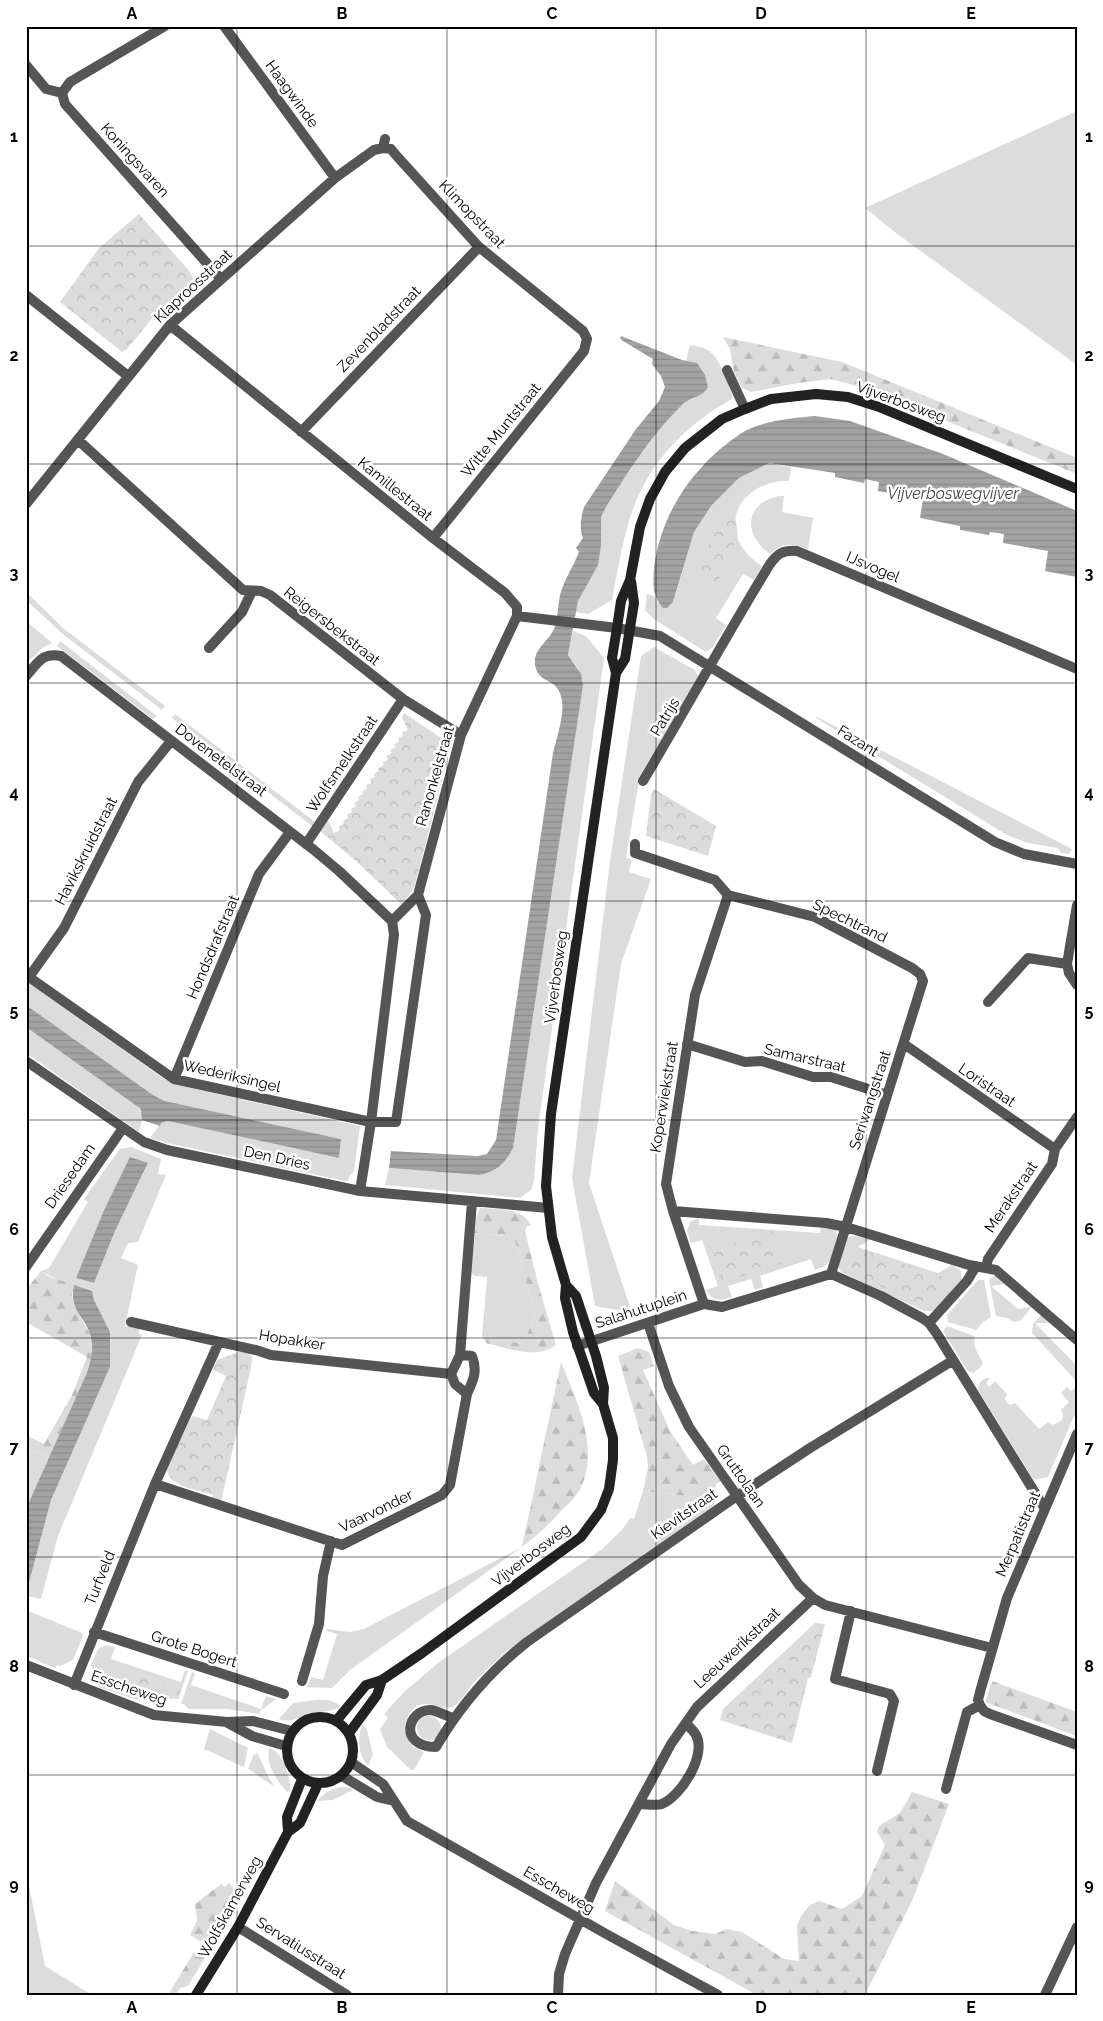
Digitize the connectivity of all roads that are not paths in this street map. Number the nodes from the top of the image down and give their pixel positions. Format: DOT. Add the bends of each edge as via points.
graph roads {
  1 [pos="164,26"];
  2 [pos="224,26"];
  3 [pos="26,65"];
  4 [pos="62,93"];
  5 [pos="384,143"];
  6 [pos="335,178"];
  7 [pos="479,247"];
  8 [pos="221,279"];
  9 [pos="26,295"];
  10 [pos="170,325"];
  11 [pos="588,339"];
  12 [pos="727,370"];
  13 [pos="128,376"];
  14 [pos="745,409"];
  15 [pos="301,432"];
  16 [pos="78,440"];
  17 [pos="1077,489"];
  18 [pos="26,504"];
  19 [pos="433,538"];
  20 [pos="630,580"];
  21 [pos="252,591"];
  22 [pos="517,616"];
  23 [pos="617,628"];
  24 [pos="630,631"];
  25 [pos="209,648"];
  26 [pos="710,667"];
  27 [pos="1077,669"];
  28 [pos="616,673"];
  29 [pos="26,676"];
  30 [pos="403,699"];
  31 [pos="461,735"];
  32 [pos="171,741"];
  33 [pos="643,782"];
  34 [pos="290,832"];
  35 [pos="306,844"];
  36 [pos="635,844"];
  37 [pos="1077,864"];
  38 [pos="418,895"];
  39 [pos="728,895"];
  40 [pos="1077,904"];
  41 [pos="392,921"];
  42 [pos="1067,964"];
  43 [pos="28,976"];
  44 [pos="923,981"];
  45 [pos="1077,985"];
  46 [pos="988,1002"];
  47 [pos="687,1044"];
  48 [pos="904,1044"];
  49 [pos="26,1061"];
  50 [pos="174,1079"];
  51 [pos="887,1095"];
  52 [pos="1077,1117"];
  53 [pos="371,1122"];
  54 [pos="123,1128"];
  55 [pos="1054,1149"];
  56 [pos="360,1191"];
  57 [pos="472,1202"];
  58 [pos="548,1208"];
  59 [pos="673,1211"];
  60 [pos="846,1227"];
  61 [pos="26,1267"];
  62 [pos="981,1267"];
  63 [pos="830,1274"];
  64 [pos="566,1286"];
  65 [pos="704,1304"];
  66 [pos="131,1322"];
  67 [pos="648,1323"];
  68 [pos="929,1323"];
  69 [pos="1077,1340"];
  70 [pos="591,1341"];
  71 [pos="219,1342"];
  72 [pos="577,1346"];
  73 [pos="460,1355"];
  74 [pos="952,1361"];
  75 [pos="451,1374"];
  76 [pos="467,1394"];
  77 [pos="604,1404"];
  78 [pos="1077,1434"];
  79 [pos="155,1484"];
  80 [pos="737,1496"];
  81 [pos="1045,1509"];
  82 [pos="331,1541"];
  83 [pos="813,1598"];
  84 [pos="851,1612"];
  85 [pos="94,1632"];
  86 [pos="992,1648"];
  87 [pos="26,1665"];
  88 [pos="382,1680"];
  89 [pos="302,1681"];
  90 [pos="74,1685"];
  91 [pos="284,1694"];
  92 [pos="980,1705"];
  93 [pos="453,1718"];
  94 [pos="336,1721"];
  95 [pos="227,1722"];
  96 [pos="686,1723"];
  97 [pos="292,1732"];
  98 [pos="349,1733"];
  99 [pos="1077,1745"];
  100 [pos="286,1746"];
  101 [pos="351,1762"];
  102 [pos="877,1771"];
  103 [pos="342,1776"];
  104 [pos="302,1779"];
  105 [pos="318,1784"];
  106 [pos="946,1789"];
  107 [pos="394,1802"];
  108 [pos="639,1804"];
  109 [pos="288,1832"];
  110 [pos="580,1919"];
  111 [pos="238,1927"];
  112 [pos="1077,1927"];
  113 [pos="196,1995"];
  114 [pos="347,1995"];
  115 [pos="558,1995"];
  116 [pos="718,1995"];
  117 [pos="1045,1995"];
  1 -- 4 [label="street" via="70,82"];
  2 -- 6 [label="street, Haagwinde"];
  3 -- 4 [label="street" via="46,89"];
  4 -- 8 [label="street, Koningsvaren" via="65,104"];
  5 -- 6 [label="street, Klaproosstraat"];
  5 -- 7 [label="street, Klimopstraat"];
  6 -- 8 [label="street, Klaproosstraat"];
  7 -- 11 [label="street, Klimopstraat" via="583,331"];
  7 -- 15 [label="street, Zevenbladstraat"];
  8 -- 10 [label="street, Klaproosstraat"];
  9 -- 13 [label="street"];
  10 -- 13 [label="street, Klaproosstraat"];
  10 -- 15 [label="street, Kamillestraat"];
  11 -- 19 [label="street, Witte Muntstraat" via="584,351"];
  12 -- 14 [label="street"];
  13 -- 16 [label="street, Klaproosstraat"];
  14 -- 17 [label="main road, Vijverbosweg" via="801,394 848,398 879,406"];
  14 -- 20 [label="main road, Vijverbosweg" via="704,432 665,472 640,527"];
  15 -- 19 [label="street, Kamillestraat"];
  16 -- 18 [label="street, Klaproosstraat"];
  16 -- 21 [label="street, Reigersbekstraat" via="243,590"];
  19 -- 22 [label="street, Kamillestraat" via="505,593 517,607"];
  20 -- 23 [label="main road, Vijverbosweg" via="621,601"];
  20 -- 24 [label="main road, Vijverbosweg" via="634,603"];
  21 -- 25 [label="street" via="242,612"];
  21 -- 30 [label="street, Reigersbekstraat" via="270,596"];
  22 -- 23 [label="street"];
  22 -- 31 [label="street, Ranonkelstraat"];
  23 -- 24 [label="street, Fazant"];
  23 -- 28 [label="main road, Vijverbosweg" via="612,658"];
  24 -- 26 [label="street, Fazant" via="660,636"];
  24 -- 28 [label="main road, Vijverbosweg" via="625,659"];
  26 -- 27 [label="street, IJsvogel" via="777,554 797,551"];
  26 -- 33 [label="street, Patrijs"];
  26 -- 37 [label="street, Fazant" via="994,842 1024,854"];
  28 -- 58 [label="main road, Vijverbosweg" via="551,1114 546,1166"];
  29 -- 32 [label="street, Dovenetelstraat" via="40,659 51,654 61,656"];
  30 -- 31 [label="street, Reigersbekstraat"];
  30 -- 35 [label="street, Wolfsmelkstraat"];
  31 -- 38 [label="street, Ranonkelstraat"];
  32 -- 34 [label="street, Dovenetelstraat"];
  32 -- 43 [label="street, Havikskruidstraat" via="138,782 64,928"];
  34 -- 35 [label="street, Dovenetelstraat"];
  34 -- 50 [label="street, Hondsdrafstraat" via="260,874"];
  35 -- 41 [label="street, Dovenetelstraat"];
  36 -- 39 [label="street" via="635,853 715,880"];
  38 -- 41 [label="street, Ranonkelstraat"];
  38 -- 53 [label="street" via="426,915 400,1110 396,1122"];
  39 -- 44 [label="street, Spechtrand" via="815,917 912,968"];
  39 -- 47 [label="street, Koperwiekstraat" via="695,995"];
  40 -- 42 [label="street"];
  41 -- 53 [label="street" via="394,936"];
  42 -- 45 [label="street"];
  42 -- 46 [label="street" via="1028,958"];
  43 -- 50 [label="street, Wederiksingel"];
  44 -- 48 [label="street, Seriwangstraat"];
  47 -- 51 [label="street, Samarstraat" via="745,1062 762,1061 813,1077 831,1077"];
  47 -- 59 [label="street, Koperwiekstraat" via="666,1184"];
  48 -- 51 [label="street, Seriwangstraat"];
  48 -- 55 [label="street, Loristraat"];
  49 -- 54 [label="street, Den Dries"];
  50 -- 53 [label="street, Wederiksingel"];
  51 -- 60 [label="street, Seriwangstraat"];
  52 -- 55 [label="street, Merakstraat"];
  53 -- 56 [label="street"];
  54 -- 56 [label="street, Den Dries" via="144,1142 167,1150"];
  54 -- 61 [label="street, Driesedam"];
  55 -- 62 [label="street, Merakstraat" via="1052,1164"];
  56 -- 57 [label="street, Den Dries"];
  57 -- 58 [label="street, Den Dries"];
  57 -- 73 [label="street"];
  58 -- 64 [label="main road, Vijverbosweg" via="552,1237"];
  59 -- 60 [label="street"];
  59 -- 65 [label="street, Koperwiekstraat"];
  60 -- 62 [label="street"];
  60 -- 63 [label="street"];
  62 -- 68 [label="street"];
  62 -- 69 [label="street" via="996,1270"];
  63 -- 65 [label="street, Salahutuplein" via="722,1307"];
  63 -- 68 [label="street" via="881,1296"];
  64 -- 70 [label="main road, Vijverbosweg" via="576,1296"];
  64 -- 72 [label="main road, Vijverbosweg" via="565,1298"];
  65 -- 67 [label="street, Salahutuplein"];
  66 -- 71 [label="street, Hopakker"];
  67 -- 70 [label="street, Salahutuplein"];
  67 -- 80 [label="street, Gruttolaan" via="660,1364 681,1413"];
  68 -- 74 [label="street"];
  70 -- 72 [label="street, Salahutuplein"];
  70 -- 77 [label="main road, Vijverbosweg" via="604,1388"];
  71 -- 75 [label="street, Hopakker" via="279,1356"];
  71 -- 79 [label="street, Turfveld"];
  72 -- 77 [label="main road, Vijverbosweg" via="594,1393"];
  73 -- 75 [label="street"];
  73 -- 76 [label="street, Vaarvonder" via="472,1356 476,1365 474,1380"];
  74 -- 80 [label="street, Kievitstraat"];
  74 -- 81 [label="street"];
  75 -- 76 [label="street" via="455,1384"];
  76 -- 82 [label="street, Vaarvonder" via="450,1485 442,1496 342,1545"];
  77 -- 88 [label="main road, Vijverbosweg" via="613,1438 612,1476 601,1510 590,1526 581,1537 484,1609"];
  78 -- 81 [label="street, Merpatistraat"];
  79 -- 82 [label="street, Vaarvonder"];
  79 -- 85 [label="street, Turfveld"];
  80 -- 83 [label="street, Gruttolaan" via="799,1585"];
  80 -- 93 [label="street, Kievitstraat" via="527,1642 476,1689"];
  81 -- 86 [label="street, Merpatistraat" via="1007,1598"];
  82 -- 89 [label="street" via="323,1576 319,1624"];
  83 -- 84 [label="street, Gruttolaan"];
  83 -- 96 [label="street, Leeuwerikstraat" via="697,1707"];
  84 -- 86 [label="street, Gruttolaan"];
  84 -- 102 [label="street" via="835,1679 890,1694 894,1700"];
  85 -- 90 [label="street, Turfveld"];
  85 -- 91 [label="street, Grote Bogert"];
  86 -- 92 [label="street, Merpatistraat" via="978,1700"];
  87 -- 90 [label="street, Esscheweg"];
  88 -- 94 [label="main road, Vijverbosweg" via="366,1685"];
  88 -- 98 [label="main road" via="377,1695"];
  90 -- 95 [label="street, Esscheweg" via="154,1715"];
  92 -- 99 [label="street" via="984,1712"];
  92 -- 106 [label="street" via="967,1712"];
  93 -- 93 [label="street, Kievitstraat" via="430,1710 422,1712 411,1722 411,1735 420,1745 436,1747"];
  94 -- 97 [label="main road" via="312,1718"];
  94 -- 98 [label="main road"];
  95 -- 97 [label="street, Esscheweg" via="253,1721"];
  95 -- 100 [label="street, Esscheweg" via="252,1736"];
  96 -- 108 [label="street, Leeuwerikstraat"];
  96 -- 108 [label="street" via="697,1736 698,1756 690,1776 676,1795 661,1805"];
  97 -- 100 [label="main road"];
  98 -- 101 [label="main road" via="353,1747"];
  100 -- 104 [label="main road" via="289,1765"];
  101 -- 103 [label="main road"];
  101 -- 107 [label="street, Esscheweg" via="379,1780"];
  103 -- 105 [label="main road"];
  103 -- 107 [label="street" via="377,1797"];
  104 -- 105 [label="main road"];
  104 -- 109 [label="main road, Wolfskamerweg" via="287,1817"];
  105 -- 109 [label="main road, Wolfskamerweg" via="300,1823"];
  107 -- 110 [label="street, Esscheweg" via="407,1821"];
  108 -- 110 [label="street, Leeuwerikstraat"];
  109 -- 111 [label="main road, Wolfskamerweg"];
  110 -- 115 [label="street, Leeuwerikstraat" via="559,1974"];
  110 -- 116 [label="street, Esscheweg"];
  111 -- 113 [label="main road, Wolfskamerweg"];
  111 -- 114 [label="street, Servatiusstraat"];
  112 -- 117 [label="street"];
}
